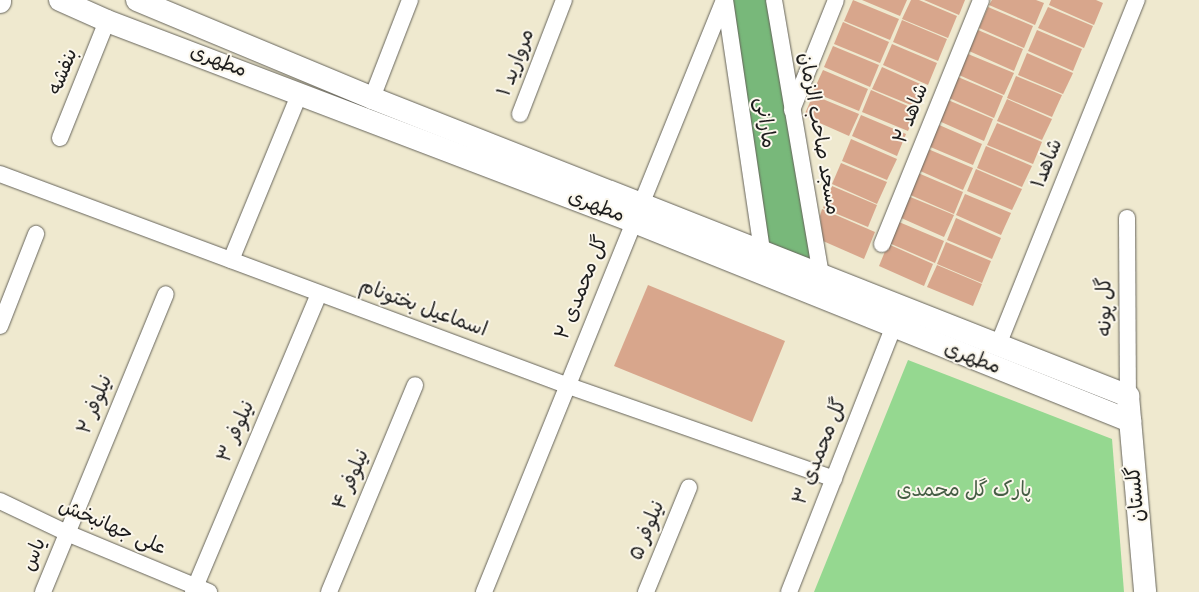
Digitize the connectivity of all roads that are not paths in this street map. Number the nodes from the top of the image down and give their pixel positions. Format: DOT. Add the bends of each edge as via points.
graph roads {
  1 [pos="60,0"];
  2 [pos="137,0"];
  3 [pos="410,0"];
  4 [pos="564,0"];
  5 [pos="724,0"];
  6 [pos="774,0"];
  7 [pos="836,0"];
  8 [pos="981,0"];
  9 [pos="1137,0"];
  10 [pos="107,21"];
  11 [pos="300,93"];
  12 [pos="372,98"];
  13 [pos="792,110"];
  14 [pos="520,114"];
  15 [pos="60,138"];
  16 [pos="0,174"];
  17 [pos="636,212"];
  18 [pos="1127,218"];
  19 [pos="36,234"];
  20 [pos="882,244"];
  21 [pos="762,252"];
  22 [pos="231,260"];
  23 [pos="821,275"];
  24 [pos="319,293"];
  25 [pos="166,294"];
  26 [pos="0,326"];
  27 [pos="893,328"];
  28 [pos="998,345"];
  29 [pos="415,385"];
  30 [pos="566,385"];
  31 [pos="1128,396"];
  32 [pos="1130,421"];
  33 [pos="834,478"];
  34 [pos="689,487"];
  35 [pos="0,501"];
  36 [pos="67,533"];
  37 [pos="199,590"];
  38 [pos="43,592"];
  39 [pos="329,592"];
  40 [pos="484,592"];
  41 [pos="646,592"];
  42 [pos="789,592"];
  43 [pos="1145,592"];
  1 -- 10 [label="street, مطهری"];
  2 -- 12 [label="street, مطهری"];
  3 -- 12 [label="street"];
  4 -- 14 [label="street, مروارید ۱"];
  5 -- 17 [label="street, گل محمدی ۲"];
  5 -- 21 [label="street, مارانی"];
  6 -- 13 [label="street, مسجد صاحب الزمان"];
  7 -- 13 [label="street"];
  8 -- 20 [label="street, شاهد ۲"];
  9 -- 28 [label="street, شاهد۱"];
  10 -- 11 [label="street, مطهری"];
  10 -- 15 [label="street, بنفشه"];
  11 -- 17 [label="street, مطهری"];
  11 -- 22 [label="street"];
  12 -- 17 [label="street, مطهری"];
  13 -- 23 [label="street, مسجد صاحب الزمان"];
  16 -- 22 [label="street, اسماعیل بختونام"];
  17 -- 21 [label="street, مطهری"];
  17 -- 27 [label="street, مطهری"];
  17 -- 30 [label="street, گل محمدی ۲"];
  18 -- 31 [label="street, گل پونه"];
  19 -- 26 [label="street"];
  21 -- 23 [label="street, مطهری"];
  22 -- 24 [label="street, اسماعیل بختونام"];
  23 -- 28 [label="street, مطهری"];
  24 -- 30 [label="street, اسماعیل بختونام"];
  24 -- 37 [label="street, نیلوفر ۳"];
  25 -- 36 [label="street, نیلوفر ۲"];
  27 -- 32 [label="street, مطهری"];
  27 -- 33 [label="street, گل محمدی ۳"];
  28 -- 31 [label="street, مطهری"];
  29 -- 39 [label="street, نیلوفر ۴"];
  30 -- 33 [label="street, اسماعیل بختونام"];
  30 -- 40 [label="street, گل محمدی ۲"];
  31 -- 32 [label="street, گلستان"];
  32 -- 43 [label="street, گلستان"];
  33 -- 42 [label="street, گل محمدی ۳"];
  34 -- 41 [label="street, نیلوفر ۵"];
  35 -- 36 [label="street, علی جهانبخش"];
  36 -- 37 [label="street, علی جهانبخش"];
  36 -- 38 [label="street, یاس"];
}
